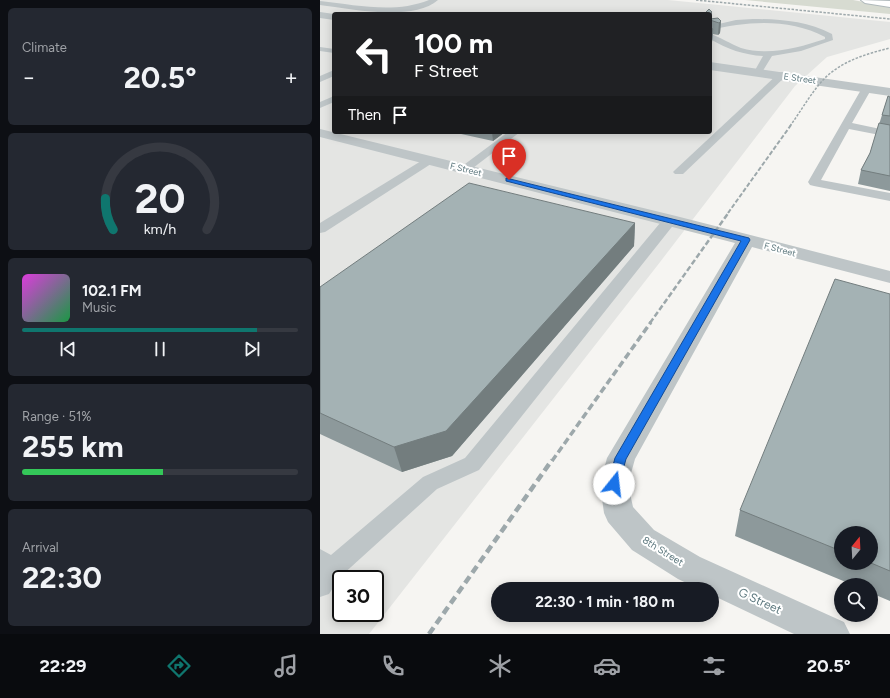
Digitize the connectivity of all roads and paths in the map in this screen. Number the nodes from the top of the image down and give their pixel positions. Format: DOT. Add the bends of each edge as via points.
graph roads {
  1 [pos="435,0"];
  2 [pos="865,0"];
  3 [pos="320,3"];
  4 [pos="890,4"];
  5 [pos="335,5"];
  6 [pos="320,10"];
  7 [pos="320,15"];
  8 [pos="332,17"];
  9 [pos="712,27"];
  10 [pos="712,37"];
  11 [pos="320,49"];
  12 [pos="332,51"];
  13 [pos="768,55"];
  14 [pos="712,66"];
  15 [pos="758,72"];
  16 [pos="332,74"];
  17 [pos="782,75"];
  18 [pos="320,79"];
  19 [pos="867,88"];
  20 [pos="890,92"];
  21 [pos="332,100"];
  22 [pos="320,105"];
  23 [pos="846,125"];
  24 [pos="320,133"];
  25 [pos="512,134"];
  26 [pos="890,134"];
  27 [pos="430,160"];
  28 [pos="464,169"];
  29 [pos="679,172"];
  30 [pos="890,198"];
  31 [pos="670,220"];
  32 [pos="320,229"];
  33 [pos="746,240"];
  34 [pos="890,277"];
  35 [pos="689,568"];
  36 [pos="324,572"];
  37 [pos="832,634"];
  1 -- 5 [label="lane" via="404,10"];
  2 -- 4 [label="main road"];
  3 -- 5 [label="lane"];
  5 -- 6 [label="lane"];
  7 -- 8 [label="street"];
  9 -- 13 [label="lane" via="754,20 810,27 829,36 829,40 804,50"];
  10 -- 13 [label="lane" via="738,49"];
  11 -- 12 [label="lane"];
  13 -- 15 [label="lane"];
  14 -- 15 [label="street, E Street"];
  15 -- 17 [label="street, E Street"];
  16 -- 18 [label="lane"];
  17 -- 19 [label="street, E Street"];
  17 -- 29 [label="lane"];
  19 -- 20 [label="street, E Street"];
  19 -- 23 [label="lane"];
  21 -- 22 [label="lane"];
  23 -- 26 [label="lane"];
  23 -- 30 [label="lane" via="814,182"];
  24 -- 27 [label="street, F Street"];
  25 -- 28 [label="lane"];
  27 -- 28 [label="street, F Street"];
  27 -- 32 [label="lane"];
  28 -- 31 [label="street, F Street"];
  31 -- 33 [label="street, F Street"];
  31 -- 36 [label="lane" via="472,464 430,482"];
  33 -- 34 [label="street, F Street"];
  33 -- 35 [label="street, 8th Street" via="621,458 614,484 619,513 643,540"];
  35 -- 37 [label="street, G Street"];
}
